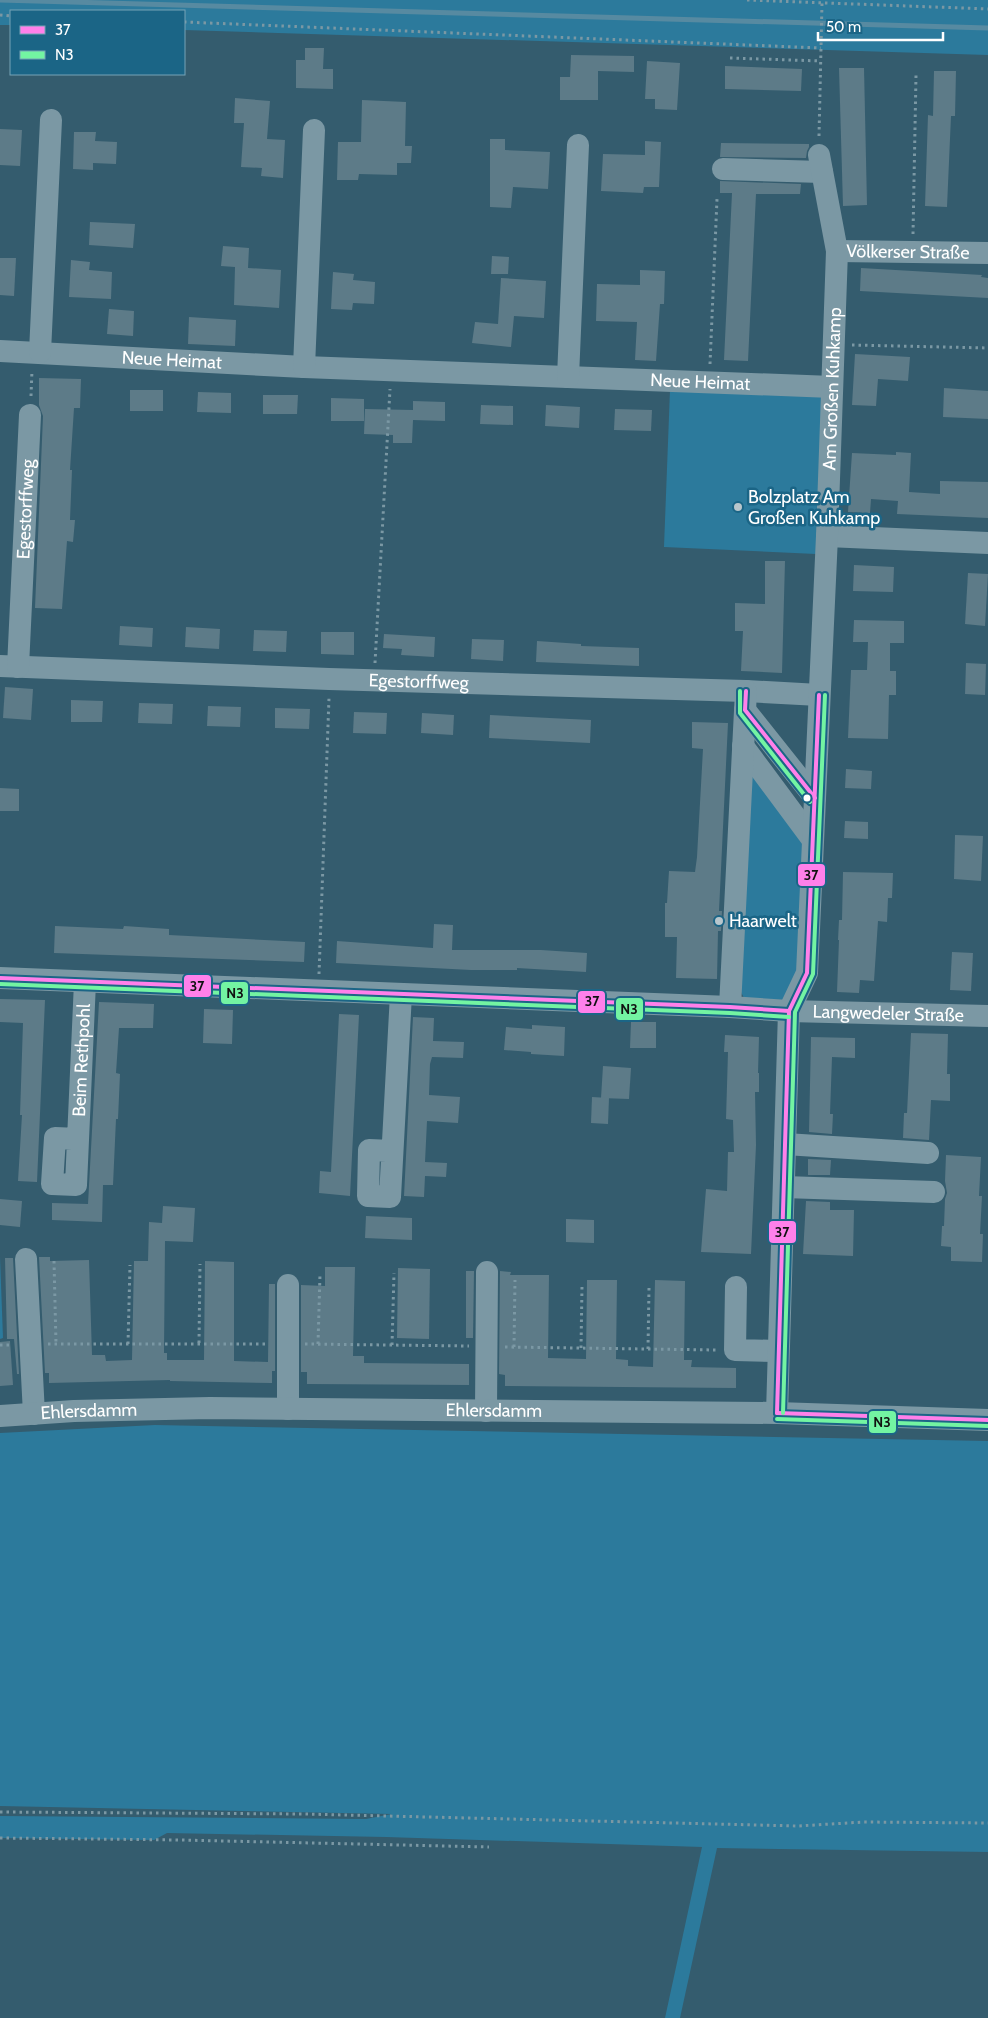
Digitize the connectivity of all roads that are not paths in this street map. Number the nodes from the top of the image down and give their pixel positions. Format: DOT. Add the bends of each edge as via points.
graph roads {
  1 [pos="51,120"];
  2 [pos="314,130"];
  3 [pos="578,145"];
  4 [pos="723,169"];
  5 [pos="837,251"];
  6 [pos="988,253"];
  7 [pos="0,351"];
  8 [pos="37,352"];
  9 [pos="304,367"];
  10 [pos="568,377"];
  11 [pos="832,387"];
  12 [pos="30,414"];
  13 [pos="827,536"];
  14 [pos="988,543"];
  15 [pos="9,667"];
  16 [pos="819,695"];
  17 [pos="745,700"];
  18 [pos="743,746"];
  19 [pos="814,798"];
  20 [pos="812,839"];
  21 [pos="0,978"];
  22 [pos="85,982"];
  23 [pos="401,994"];
  24 [pos="730,1007"];
  25 [pos="789,1011"];
  26 [pos="988,1016"];
  27 [pos="78,1139"];
  28 [pos="785,1144"];
  29 [pos="392,1151"];
  30 [pos="928,1153"];
  31 [pos="784,1187"];
  32 [pos="934,1192"];
  33 [pos="26,1259"];
  34 [pos="488,1272"];
  35 [pos="288,1285"];
  36 [pos="736,1287"];
  37 [pos="778,1351"];
  38 [pos="288,1409"];
  39 [pos="486,1411"];
  40 [pos="777,1413"];
  41 [pos="34,1414"];
  42 [pos="0,1416"];
  43 [pos="988,1420"];
  1 -- 8 [label="street"];
  2 -- 9 [label="street"];
  3 -- 10 [label="street"];
  4 -- 5 [label="street, Völkerser Straße" via="820,164"];
  5 -- 6 [label="street, Völkerser Straße"];
  5 -- 11 [label="street, Am Großen Kuhkamp"];
  7 -- 8 [label="street, Neue Heimat"];
  8 -- 9 [label="street, Neue Heimat"];
  9 -- 10 [label="street, Neue Heimat"];
  10 -- 11 [label="street, Neue Heimat"];
  11 -- 13 [label="street, Am Großen Kuhkamp"];
  12 -- 15 [label="street, Egestorffweg"];
  13 -- 14 [label="street"];
  13 -- 16 [label="street, Am Großen Kuhkamp"];
  15 -- 17 [label="street, Egestorffweg"];
  16 -- 17 [label="street, Egestorffweg"];
  16 -- 19 [label="street, Am Großen Kuhkamp"];
  17 -- 18 [label="street"];
  17 -- 19 [label="street"];
  18 -- 20 [label="street"];
  18 -- 24 [label="street"];
  19 -- 20 [label="street, Am Großen Kuhkamp"];
  20 -- 25 [label="street, Am Großen Kuhkamp" via="807,973"];
  21 -- 22 [label="street, Beim Rethpohl"];
  22 -- 23 [label="street, Beim Rethpohl"];
  22 -- 27 [label="street, Beim Rethpohl"];
  23 -- 24 [label="street, Beim Rethpohl"];
  23 -- 29 [label="street"];
  24 -- 25 [label="street, Beim Rethpohl"];
  25 -- 26 [label="street, Langwedeler Straße"];
  25 -- 28 [label="street, Am Großen Kuhkamp"];
  28 -- 30 [label="street"];
  28 -- 31 [label="street, Am Großen Kuhkamp"];
  31 -- 32 [label="street"];
  31 -- 37 [label="street, Am Großen Kuhkamp"];
  33 -- 41 [label="street"];
  34 -- 39 [label="street"];
  35 -- 38 [label="street"];
  36 -- 37 [label="street" via="734,1350"];
  37 -- 40 [label="street, Am Großen Kuhkamp"];
  38 -- 39 [label="street, Ehlersdamm"];
  38 -- 41 [label="street, Ehlersdamm" via="210,1408"];
  39 -- 40 [label="street, Ehlersdamm"];
  40 -- 43 [label="street, Ehlersdamm"];
  41 -- 42 [label="street, Ehlersdamm"];
}
